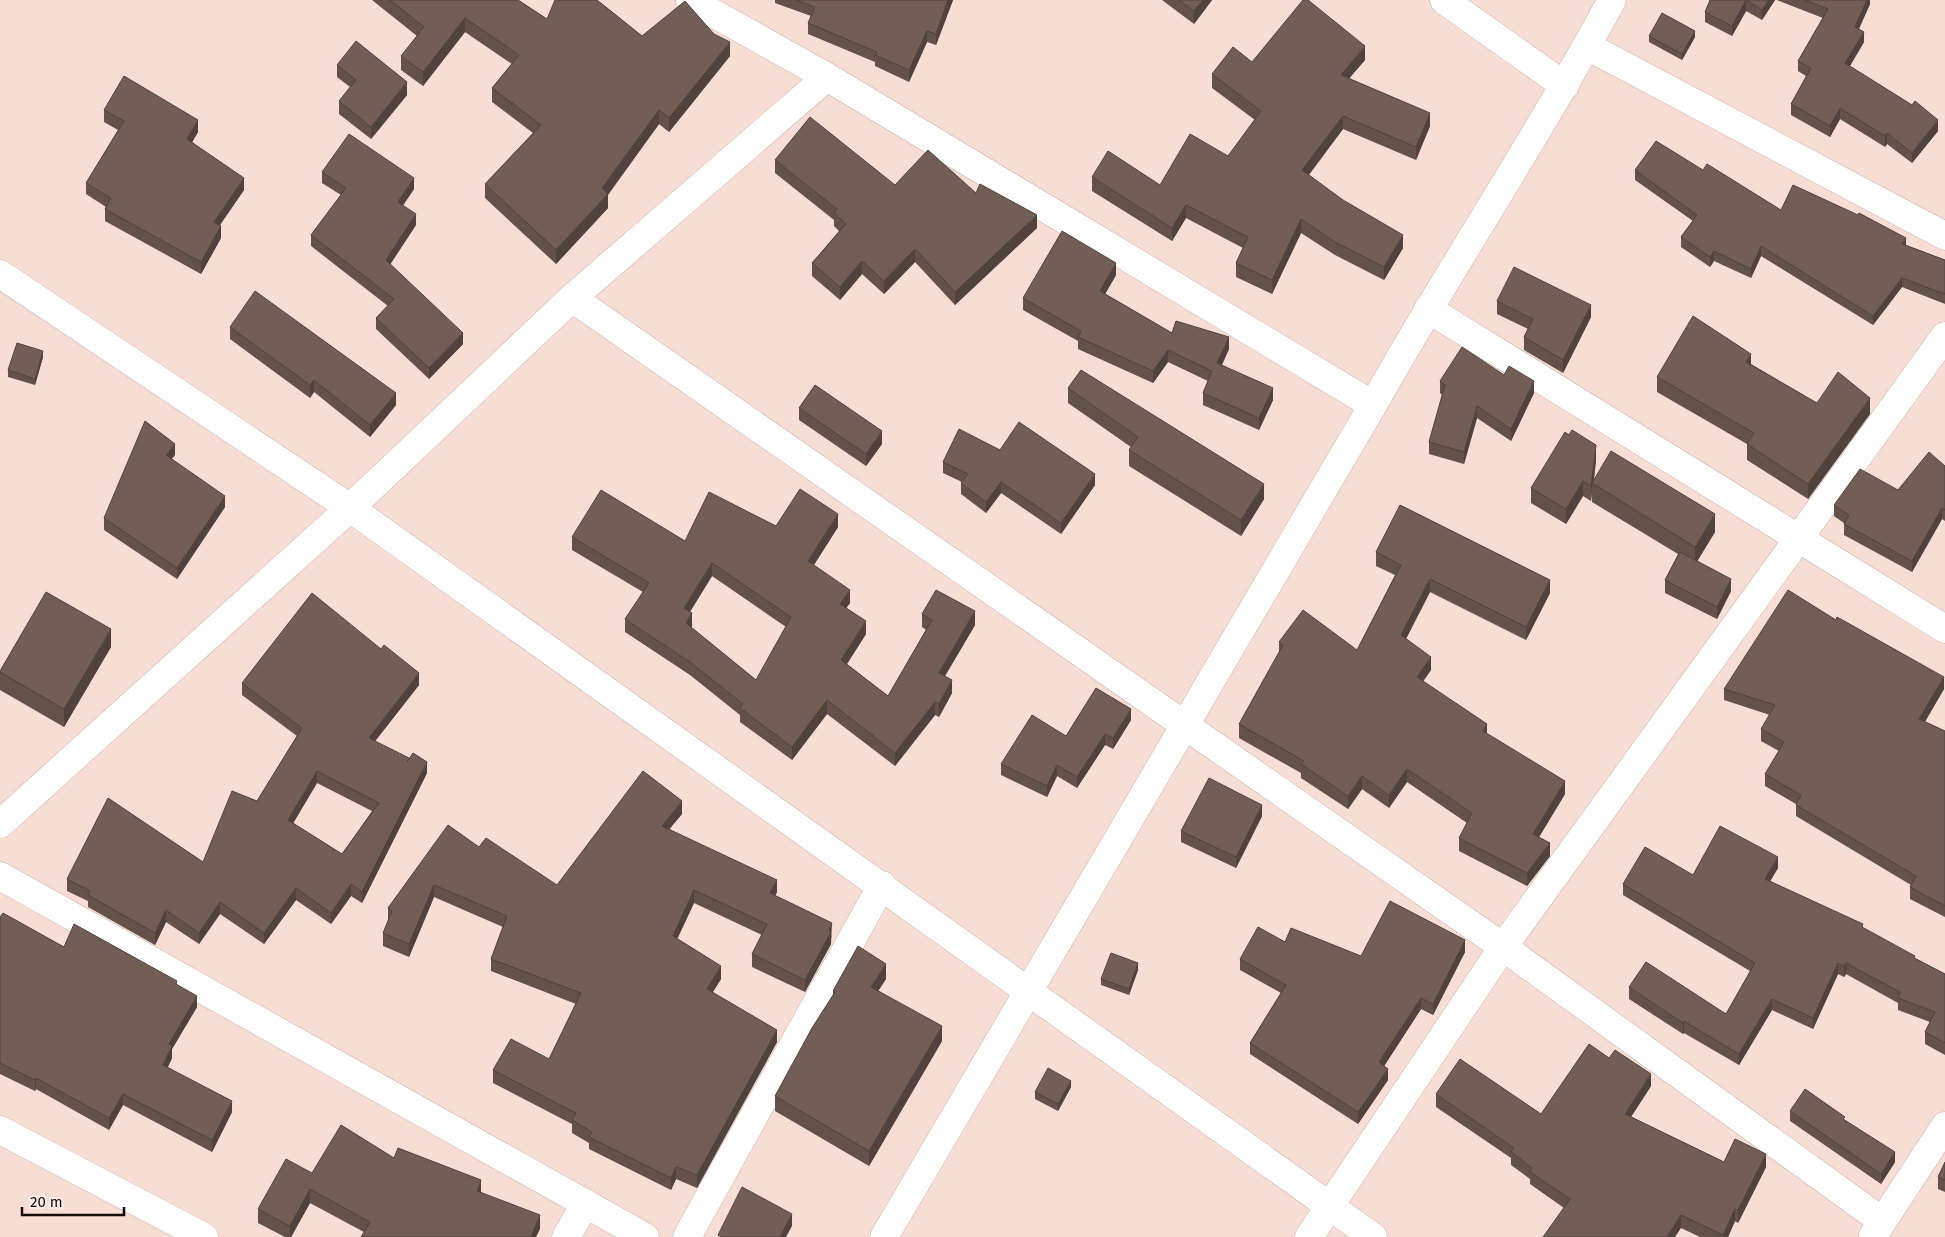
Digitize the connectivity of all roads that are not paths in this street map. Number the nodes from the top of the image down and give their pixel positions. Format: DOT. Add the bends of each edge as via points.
graph roads {
  1 [pos="690,0"];
  2 [pos="1444,0"];
  3 [pos="1612,0"];
  4 [pos="1587,46"];
  5 [pos="827,78"];
  6 [pos="1565,86"];
  7 [pos="1945,236"];
  8 [pos="0,274"];
  9 [pos="572,298"];
  10 [pos="1428,309"];
  11 [pos="1945,336"];
  12 [pos="1373,405"];
  13 [pos="350,508"];
  14 [pos="1798,537"];
  15 [pos="1945,629"];
  16 [pos="1184,724"];
  17 [pos="0,824"];
  18 [pos="0,876"];
  19 [pos="882,885"];
  20 [pos="1503,947"];
  21 [pos="1030,991"];
  22 [pos="1945,1126"];
  23 [pos="0,1130"];
  24 [pos="586,1203"];
  25 [pos="1329,1206"];
  26 [pos="1878,1229"];
  27 [pos="204,1237"];
  28 [pos="566,1237"];
  29 [pos="644,1237"];
  30 [pos="687,1237"];
  31 [pos="884,1237"];
  32 [pos="1309,1237"];
  33 [pos="1374,1237"];
  1 -- 5 [label="street"];
  2 -- 6 [label="street"];
  3 -- 4 [label="street"];
  4 -- 6 [label="street"];
  4 -- 7 [label="street"];
  5 -- 9 [label="street"];
  5 -- 12 [label="street"];
  6 -- 10 [label="street"];
  8 -- 13 [label="street"];
  9 -- 13 [label="street"];
  9 -- 16 [label="street"];
  10 -- 12 [label="street"];
  10 -- 14 [label="street"];
  11 -- 14 [label="street"];
  12 -- 16 [label="street"];
  13 -- 17 [label="street"];
  13 -- 19 [label="street"];
  14 -- 15 [label="street"];
  14 -- 20 [label="street"];
  16 -- 20 [label="street"];
  16 -- 21 [label="street"];
  18 -- 24 [label="street"];
  19 -- 21 [label="street"];
  19 -- 30 [label="street"];
  20 -- 25 [label="street"];
  20 -- 26 [label="street"];
  21 -- 25 [label="street"];
  21 -- 31 [label="street"];
  22 -- 26 [label="street"];
  23 -- 27 [label="street"];
  24 -- 28 [label="street"];
  24 -- 29 [label="street"];
  25 -- 32 [label="street"];
  25 -- 33 [label="street"];
}
